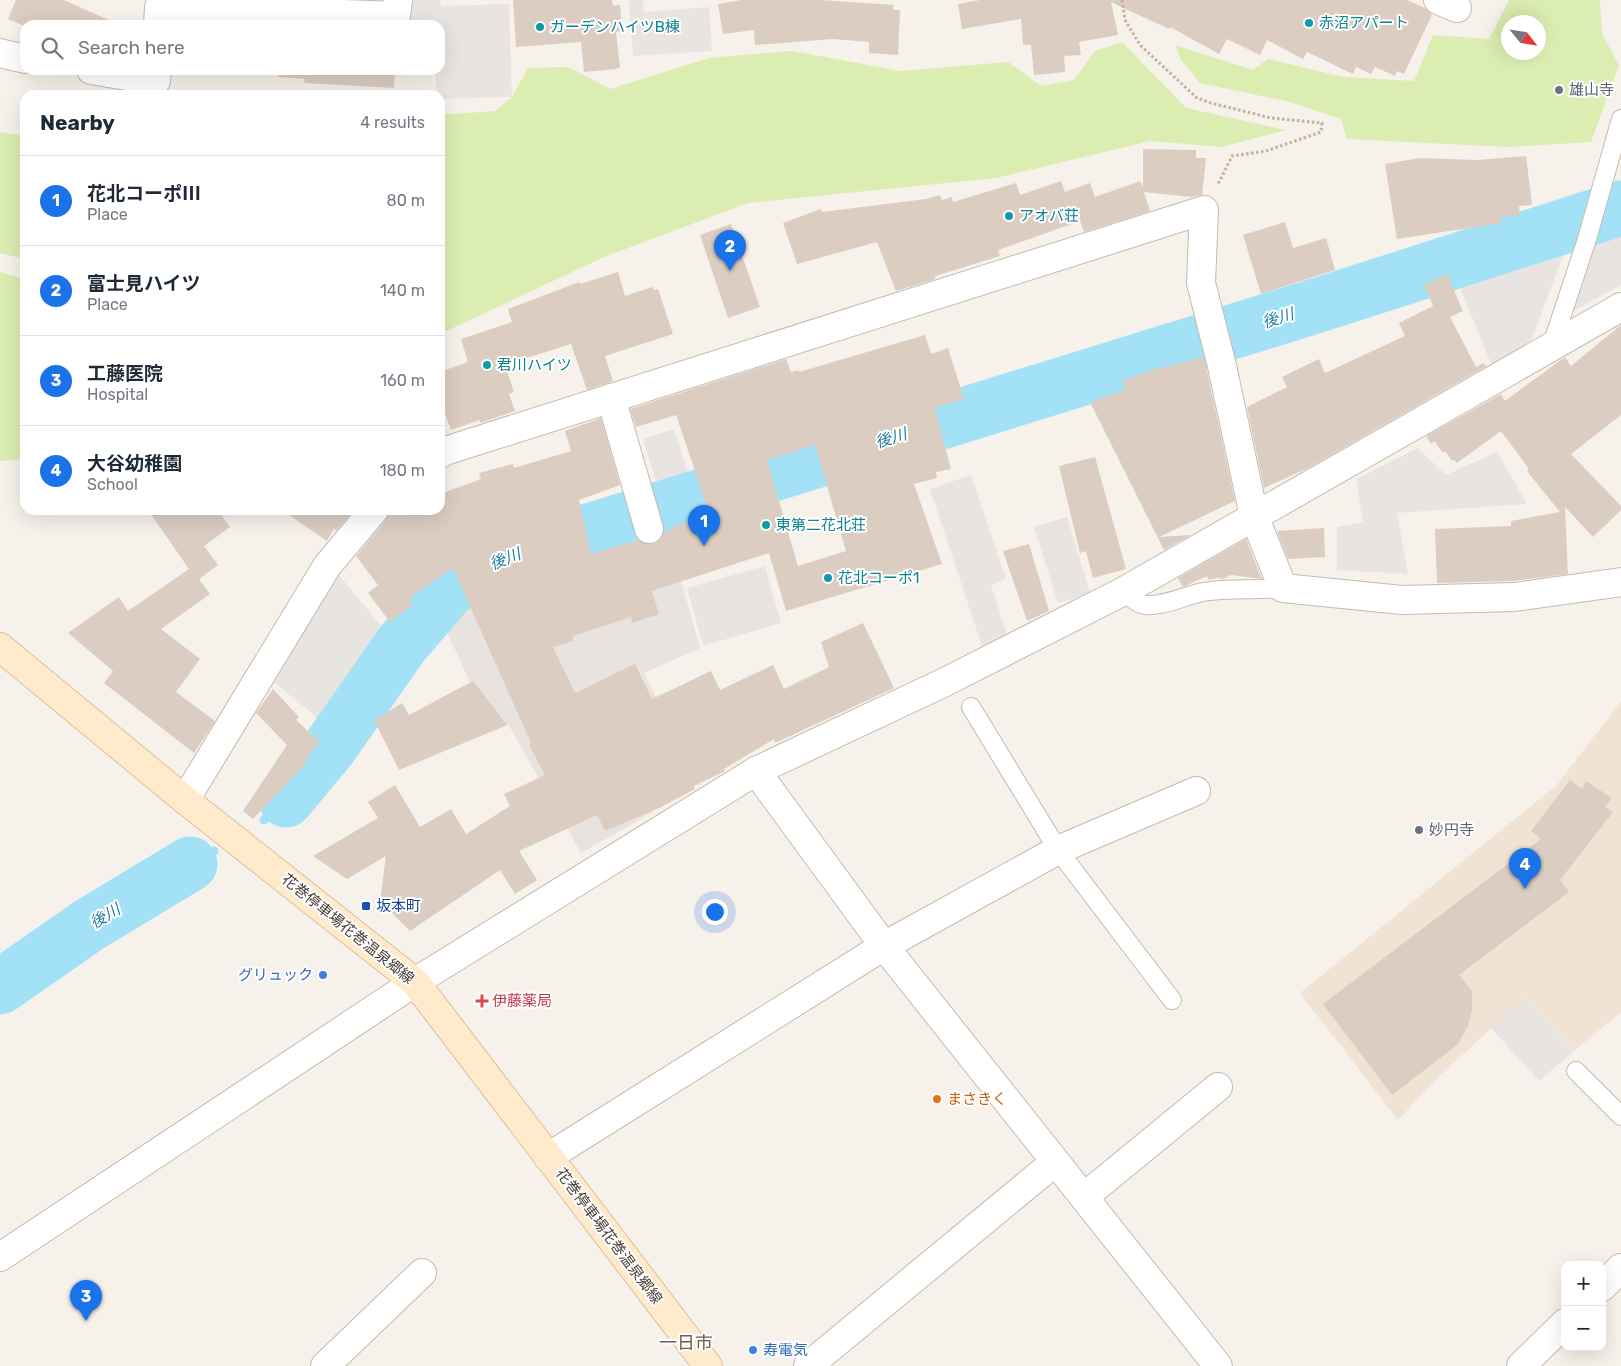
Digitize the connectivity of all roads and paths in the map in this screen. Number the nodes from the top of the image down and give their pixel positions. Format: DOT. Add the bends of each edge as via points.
graph roads {
  1 [pos="398,0"];
  2 [pos="1122,0"];
  3 [pos="158,20"];
  4 [pos="0,53"];
  5 [pos="20,58"];
  6 [pos="121,75"];
  7 [pos="157,75"];
  8 [pos="1621,119"];
  9 [pos="1613,173"];
  10 [pos="1204,210"];
  11 [pos="1621,307"];
  12 [pos="1552,346"];
  13 [pos="611,398"];
  14 [pos="445,451"];
  15 [pos="370,515"];
  16 [pos="1254,516"];
  17 [pos="649,529"];
  18 [pos="1621,582"];
  19 [pos="1283,588"];
  20 [pos="1124,591"];
  21 [pos="0,647"];
  22 [pos="971,707"];
  23 [pos="756,771"];
  24 [pos="1196,791"];
  25 [pos="185,800"];
  26 [pos="1058,850"];
  27 [pos="884,946"];
  28 [pos="415,982"];
  29 [pos="1172,1000"];
  30 [pos="1576,1071"];
  31 [pos="1218,1087"];
  32 [pos="1621,1116"];
  33 [pos="548,1157"];
  34 [pos="1056,1162"];
  35 [pos="1084,1197"];
  36 [pos="0,1257"];
  37 [pos="1621,1268"];
  38 [pos="422,1273"];
  39 [pos="1606,1283"];
  40 [pos="1561,1327"];
  41 [pos="325,1366"];
  42 [pos="708,1366"];
  43 [pos="808,1366"];
  44 [pos="1218,1366"];
  45 [pos="1521,1366"];
  1 -- 3 [label="street" via="396,16 159,7"];
  2 -- 10 [label="path" via="1124,20 1140,45 1197,98 1271,118 1322,123 1321,132 1266,151 1232,156 1212,201"];
  4 -- 5 [label="street"];
  6 -- 7 [label="street" via="156,81"];
  8 -- 9 [label="lane"];
  9 -- 12 [label="lane" via="1600,194"];
  10 -- 13 [label="street"];
  10 -- 16 [label="street" via="1201,283"];
  11 -- 12 [label="street"];
  12 -- 16 [label="street"];
  13 -- 14 [label="street"];
  13 -- 17 [label="street"];
  15 -- 25 [label="street" via="327,566"];
  16 -- 19 [label="street"];
  16 -- 20 [label="street"];
  18 -- 19 [label="street" via="1514,597 1402,600"];
  19 -- 20 [label="lane" via="1202,592 1147,605"];
  20 -- 23 [label="street" via="945,682"];
  21 -- 25 [label="main road, 花巻停車場花巻温泉郷線"];
  22 -- 26 [label="lane"];
  23 -- 27 [label="street"];
  23 -- 28 [label="street"];
  24 -- 26 [label="street"];
  25 -- 28 [label="main road, 花巻停車場花巻温泉郷線"];
  26 -- 27 [label="street"];
  26 -- 29 [label="lane"];
  27 -- 33 [label="street"];
  27 -- 34 [label="street"];
  28 -- 33 [label="main road, 花巻停車場花巻温泉郷線"];
  28 -- 36 [label="street"];
  30 -- 32 [label="lane"];
  31 -- 35 [label="street"];
  33 -- 42 [label="main road, 花巻停車場花巻温泉郷線"];
  34 -- 35 [label="street"];
  34 -- 43 [label="street"];
  35 -- 44 [label="street"];
  37 -- 39 [label="street"];
  38 -- 41 [label="street"];
  40 -- 45 [label="street"];
}
